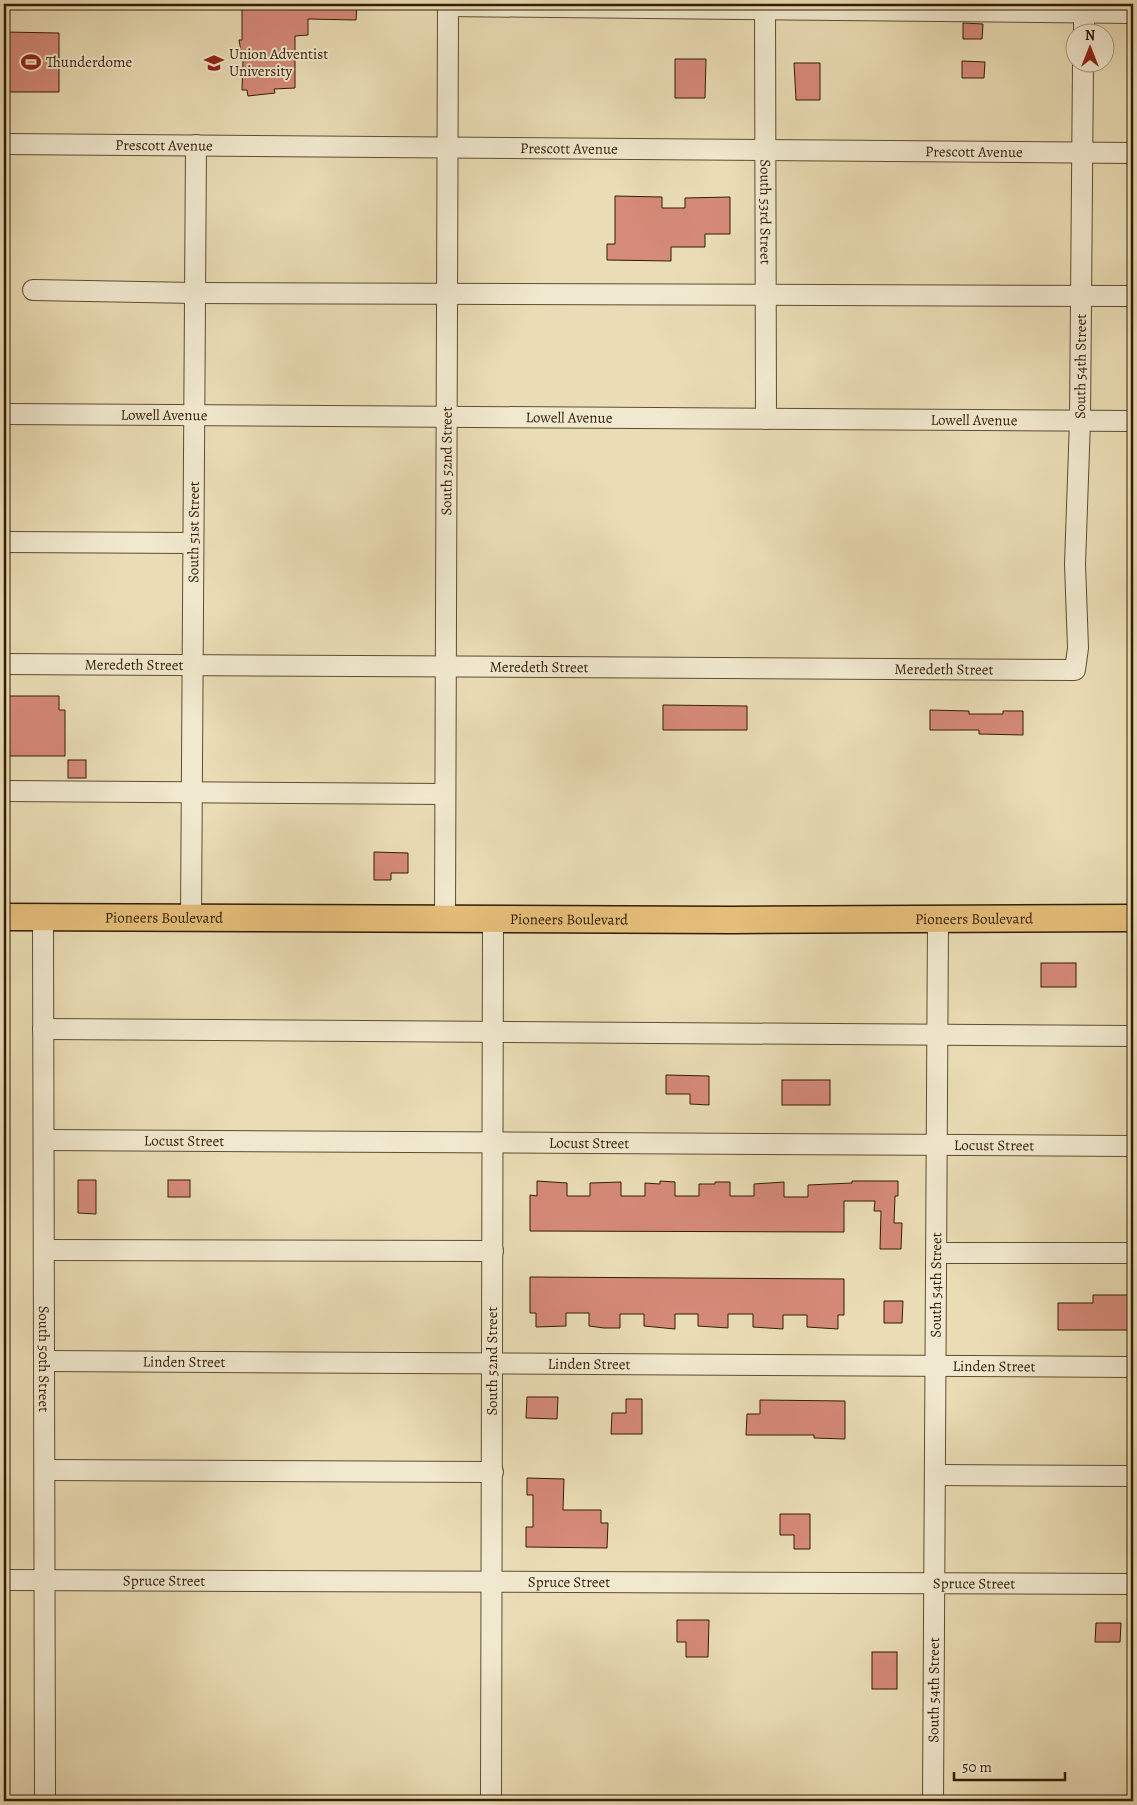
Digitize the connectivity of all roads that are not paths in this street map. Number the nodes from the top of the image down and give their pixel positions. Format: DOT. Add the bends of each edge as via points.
graph roads {
  1 [pos="448,5"];
  2 [pos="765,7"];
  3 [pos="1084,8"];
  4 [pos="1133,13"];
  5 [pos="1084,22"];
  6 [pos="1084,72"];
  7 [pos="4,144"];
  8 [pos="196,145"];
  9 [pos="447,147"];
  10 [pos="764,150"];
  11 [pos="1083,152"];
  12 [pos="1133,153"];
  13 [pos="33,290"];
  14 [pos="195,293"];
  15 [pos="447,293"];
  16 [pos="765,296"];
  17 [pos="1082,296"];
  18 [pos="1133,296"];
  19 [pos="4,414"];
  20 [pos="194,415"];
  21 [pos="448,417"];
  22 [pos="766,419"];
  23 [pos="1080,420"];
  24 [pos="1133,421"];
  25 [pos="4,542"];
  26 [pos="193,543"];
  27 [pos="4,664"];
  28 [pos="192,665"];
  29 [pos="446,667"];
  30 [pos="1075,670"];
  31 [pos="4,791"];
  32 [pos="192,792"];
  33 [pos="445,794"];
  34 [pos="4,917"];
  35 [pos="43,918"];
  36 [pos="191,918"];
  37 [pos="1133,918"];
  38 [pos="938,919"];
  39 [pos="445,920"];
  40 [pos="493,920"];
  41 [pos="43,1029"];
  42 [pos="492,1032"];
  43 [pos="937,1034"];
  44 [pos="1133,1036"];
  45 [pos="44,1140"];
  46 [pos="492,1143"];
  47 [pos="937,1145"];
  48 [pos="1133,1146"];
  49 [pos="44,1250"];
  50 [pos="493,1251"];
  51 [pos="937,1253"];
  52 [pos="1133,1253"];
  53 [pos="45,1361"];
  54 [pos="493,1363"];
  55 [pos="936,1366"];
  56 [pos="1133,1367"];
  57 [pos="45,1470"];
  58 [pos="493,1472"];
  59 [pos="936,1474"];
  60 [pos="1133,1476"];
  61 [pos="4,1580"];
  62 [pos="45,1580"];
  63 [pos="493,1582"];
  64 [pos="935,1583"];
  65 [pos="1133,1584"];
  66 [pos="45,1801"];
  67 [pos="491,1801"];
  68 [pos="933,1801"];
  1 -- 2 [label="street"];
  1 -- 9 [label="street, South 52nd Street"];
  2 -- 3 [label="street"];
  2 -- 10 [label="street, South 53rd Street"];
  3 -- 4 [label="street"];
  3 -- 5 [label="street"];
  6 -- 11 [label="street, South 54th Street"];
  7 -- 8 [label="street, Prescott Avenue"];
  8 -- 9 [label="street, Prescott Avenue"];
  8 -- 14 [label="street, South 51st Street"];
  9 -- 10 [label="street, Prescott Avenue"];
  9 -- 15 [label="street, South 52nd Street"];
  10 -- 11 [label="street, Prescott Avenue"];
  10 -- 16 [label="street, South 53rd Street"];
  11 -- 12 [label="street, Prescott Avenue"];
  11 -- 17 [label="street, South 54th Street"];
  13 -- 14 [label="street"];
  14 -- 15 [label="street"];
  14 -- 20 [label="street, South 51st Street"];
  15 -- 16 [label="street"];
  15 -- 21 [label="street, South 52nd Street"];
  16 -- 17 [label="street"];
  16 -- 22 [label="street, South 53rd Street"];
  17 -- 18 [label="street"];
  17 -- 23 [label="street, South 54th Street"];
  19 -- 20 [label="street, Lowell Avenue"];
  20 -- 21 [label="street, Lowell Avenue"];
  20 -- 26 [label="street, South 51st Street"];
  21 -- 22 [label="street, Lowell Avenue"];
  21 -- 29 [label="street, South 52nd Street"];
  22 -- 23 [label="street, Lowell Avenue"];
  23 -- 24 [label="street, Lowell Avenue"];
  23 -- 30 [label="street, South 54th Street" via="1075,564 1078,648"];
  25 -- 26 [label="street"];
  26 -- 28 [label="street, South 51st Street"];
  27 -- 28 [label="street, Meredeth Street"];
  28 -- 29 [label="street, Meredeth Street"];
  28 -- 32 [label="street, South 51st Street"];
  29 -- 30 [label="street, Meredeth Street"];
  29 -- 33 [label="street, South 52nd Street"];
  31 -- 32 [label="street"];
  32 -- 33 [label="street"];
  32 -- 36 [label="street, South 51st Street"];
  33 -- 39 [label="street, South 52nd Street"];
  34 -- 35 [label="main road, Pioneers Boulevard"];
  35 -- 36 [label="main road, Pioneers Boulevard"];
  35 -- 41 [label="street, South 50th Street"];
  36 -- 39 [label="main road, Pioneers Boulevard"];
  37 -- 38 [label="main road, Pioneers Boulevard"];
  38 -- 40 [label="main road, Pioneers Boulevard"];
  38 -- 43 [label="street, South 54th Street"];
  39 -- 40 [label="main road, Pioneers Boulevard"];
  40 -- 42 [label="street, South 52nd Street"];
  41 -- 42 [label="street"];
  41 -- 45 [label="street, South 50th Street"];
  42 -- 43 [label="street"];
  42 -- 46 [label="street, South 52nd Street"];
  43 -- 44 [label="street"];
  43 -- 47 [label="street, South 54th Street"];
  45 -- 46 [label="street, Locust Street"];
  45 -- 49 [label="street, South 50th Street"];
  46 -- 47 [label="street, Locust Street"];
  46 -- 50 [label="street, South 52nd Street"];
  47 -- 48 [label="street, Locust Street"];
  47 -- 51 [label="street, South 54th Street"];
  49 -- 50 [label="street"];
  49 -- 53 [label="street, South 50th Street"];
  50 -- 54 [label="street, South 52nd Street"];
  51 -- 52 [label="street"];
  51 -- 55 [label="street, South 54th Street"];
  53 -- 54 [label="street, Linden Street"];
  53 -- 57 [label="street, South 50th Street"];
  54 -- 55 [label="street, Linden Street"];
  54 -- 58 [label="street, South 52nd Street"];
  55 -- 56 [label="street, Linden Street"];
  55 -- 59 [label="street, South 54th Street"];
  57 -- 58 [label="street"];
  57 -- 62 [label="street, South 50th Street"];
  58 -- 63 [label="street, South 52nd Street"];
  59 -- 60 [label="street"];
  59 -- 64 [label="street, South 54th Street"];
  61 -- 62 [label="street, Spruce Street"];
  62 -- 63 [label="street, Spruce Street"];
  62 -- 66 [label="street, South 50th Street"];
  63 -- 64 [label="street, Spruce Street"];
  63 -- 67 [label="street, South 52nd Street"];
  64 -- 65 [label="street, Spruce Street"];
  64 -- 68 [label="street, South 54th Street"];
}
